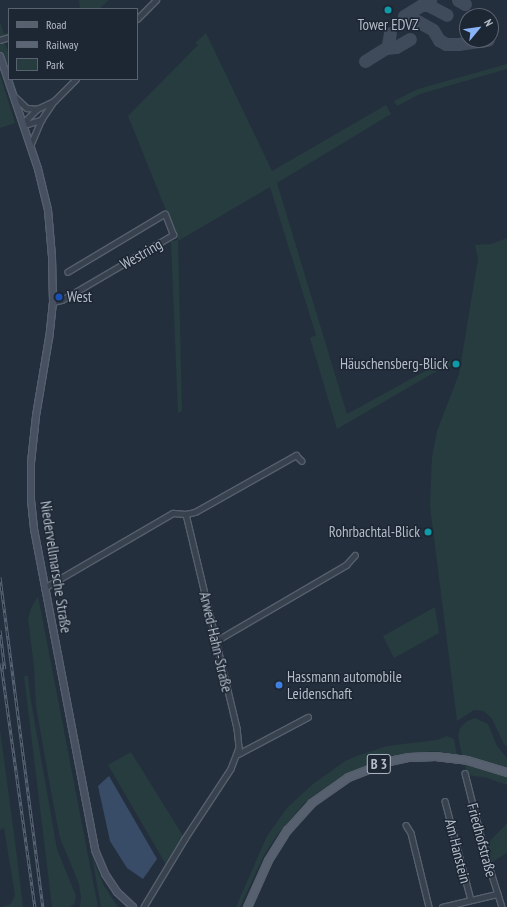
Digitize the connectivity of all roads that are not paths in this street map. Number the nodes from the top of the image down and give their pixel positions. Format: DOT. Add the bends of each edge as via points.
graph roads {
  1 [pos="156,0"];
  2 [pos="138,18"];
  3 [pos="0,56"];
  4 [pos="75,80"];
  5 [pos="13,96"];
  6 [pos="54,101"];
  7 [pos="37,109"];
  8 [pos="41,120"];
  9 [pos="23,123"];
  10 [pos="30,146"];
  11 [pos="68,272"];
  12 [pos="53,302"];
  13 [pos="302,461"];
  14 [pos="186,514"];
  15 [pos="355,555"];
  16 [pos="44,588"];
  17 [pos="216,641"];
  18 [pos="308,717"];
  19 [pos="238,754"];
  20 [pos="507,772"];
  21 [pos="465,773"];
  22 [pos="446,801"];
  23 [pos="406,825"];
  24 [pos="497,894"];
  25 [pos="470,900"];
  26 [pos="133,907"];
  27 [pos="144,907"];
  28 [pos="247,907"];
  29 [pos="429,907"];
  30 [pos="442,907"];
  31 [pos="502,907"];
  1 -- 2 [label="street"];
  3 -- 5 [label="main road, Niedervellmarsche Straße"];
  4 -- 6 [label="street"];
  5 -- 7 [label="street" via="27,108"];
  5 -- 9 [label="main road, Niedervellmarsche Straße"];
  6 -- 7 [label="street"];
  6 -- 8 [label="street"];
  7 -- 9 [label="street"];
  8 -- 9 [label="street"];
  8 -- 10 [label="street"];
  9 -- 10 [label="main road, Niedervellmarsche Straße"];
  10 -- 12 [label="main road, Niedervellmarsche Straße" via="48,210"];
  11 -- 12 [label="street, Westring" via="165,214 174,235 62,300"];
  12 -- 16 [label="main road, Niedervellmarsche Straße" via="31,463 32,514"];
  13 -- 14 [label="street" via="296,456 196,512"];
  14 -- 16 [label="street" via="173,514"];
  14 -- 17 [label="street, Arwed-Hahn-Straße"];
  15 -- 17 [label="street" via="346,565"];
  16 -- 26 [label="main road, Niedervellmarsche Straße" via="95,850 105,874 117,892"];
  17 -- 19 [label="street, Arwed-Hahn-Straße" via="239,741"];
  18 -- 19 [label="street"];
  19 -- 27 [label="street, Arwed-Hahn-Straße"];
  20 -- 28 [label="main road, B 3" via="467,760 435,756 389,761 348,777 311,803 287,830 268,860"];
  21 -- 24 [label="street, Friedhofstraße"];
  22 -- 25 [label="street, Am Hanstein"];
  23 -- 29 [label="street" via="412,838"];
  24 -- 25 [label="street"];
  24 -- 31 [label="street, Friedhofstraße"];
  25 -- 30 [label="street"];
}
